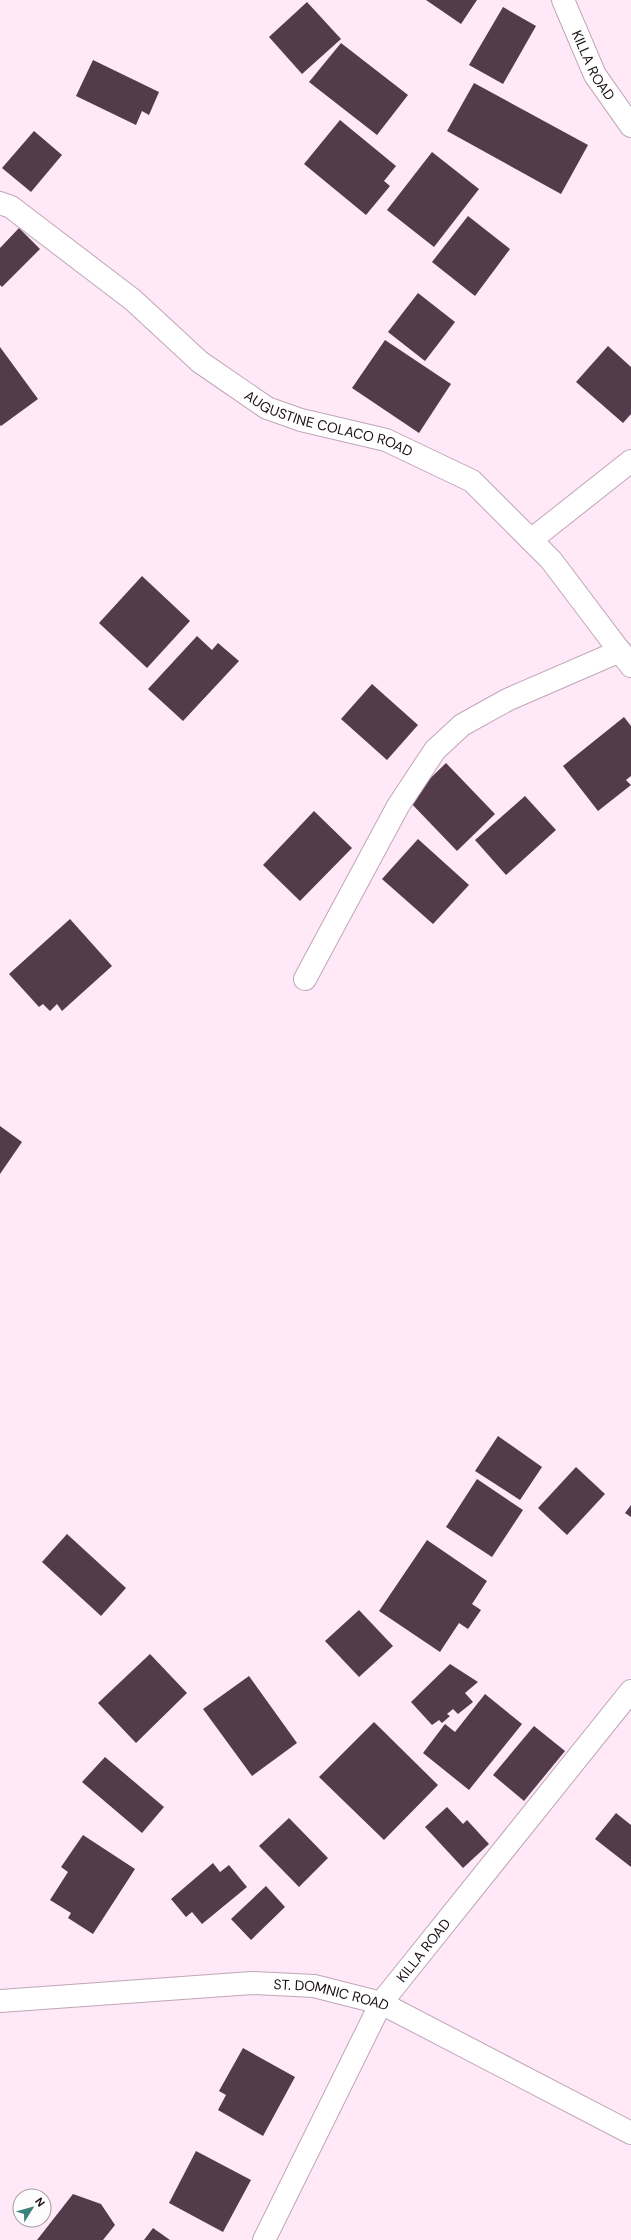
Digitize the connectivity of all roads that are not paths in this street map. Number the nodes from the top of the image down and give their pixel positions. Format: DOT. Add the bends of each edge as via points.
graph roads {
  1 [pos="563,0"];
  2 [pos="631,126"];
  3 [pos="0,203"];
  4 [pos="631,461"];
  5 [pos="531,540"];
  6 [pos="626,659"];
  7 [pos="305,979"];
  8 [pos="631,1691"];
  9 [pos="0,2001"];
  10 [pos="381,2003"];
  11 [pos="631,2133"];
  12 [pos="264,2240"];
  1 -- 2 [label="street, KILLA ROAD" via="595,75"];
  3 -- 5 [label="street, AUGUSTINE COLACO ROAD" via="11,207 133,300 200,362 267,408 301,420 386,440 472,481"];
  4 -- 5 [label="street"];
  5 -- 6 [label="street, AUGUSTINE COLACO ROAD" via="551,560"];
  6 -- 7 [label="street" via="506,700 462,725 435,750 398,806"];
  8 -- 10 [label="street, KILLA ROAD"];
  9 -- 10 [label="street, ST. DOMNIC ROAD" via="252,1983 314,1986"];
  10 -- 11 [label="street, ST. DOMNIC ROAD"];
  10 -- 12 [label="street, KILLA ROAD"];
}
